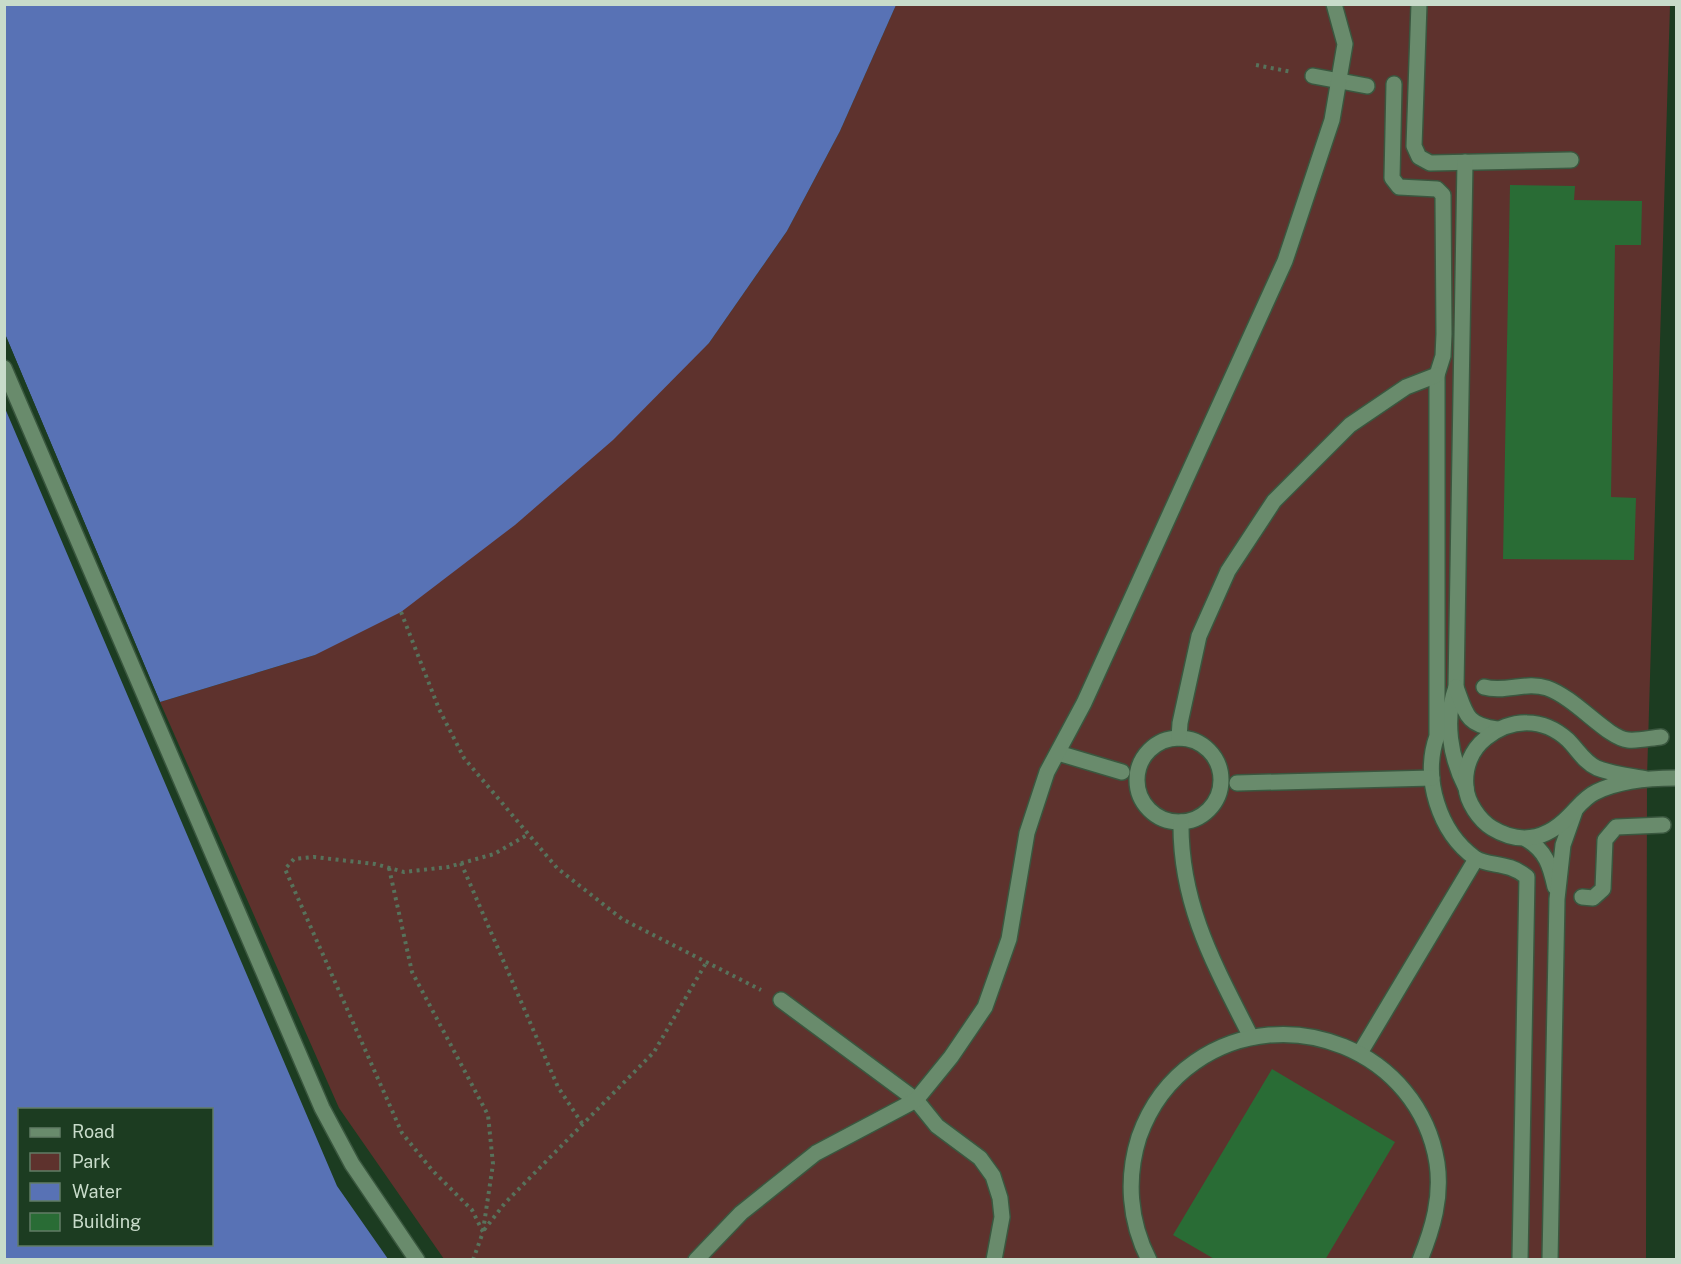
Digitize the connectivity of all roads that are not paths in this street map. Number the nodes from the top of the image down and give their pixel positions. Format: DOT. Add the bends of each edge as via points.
graph roads {
  1 [pos="1334,4"];
  2 [pos="1419,4"];
  3 [pos="1313,76"];
  4 [pos="1338,82"];
  5 [pos="1394,84"];
  6 [pos="1367,86"];
  7 [pos="1571,160"];
  8 [pos="1466,162"];
  9 [pos="4,368"];
  10 [pos="1437,375"];
  11 [pos="1456,687"];
  12 [pos="1484,687"];
  13 [pos="1497,729"];
  14 [pos="1661,737"];
  15 [pos="1179,738"];
  16 [pos="1058,753"];
  17 [pos="1122,772"];
  18 [pos="1432,778"];
  19 [pos="1677,778"];
  20 [pos="1646,779"];
  21 [pos="1237,783"];
  22 [pos="1466,788"];
  23 [pos="1575,811"];
  24 [pos="1180,822"];
  25 [pos="1663,825"];
  26 [pos="1526,839"];
  27 [pos="1476,859"];
  28 [pos="1582,897"];
  29 [pos="1557,899"];
  30 [pos="781,1000"];
  31 [pos="1251,1037"];
  32 [pos="1360,1053"];
  33 [pos="916,1100"];
  34 [pos="417,1260"];
  35 [pos="696,1260"];
  36 [pos="994,1260"];
  37 [pos="1149,1260"];
  38 [pos="1420,1260"];
  39 [pos="1520,1260"];
  40 [pos="1550,1260"];
  1 -- 4 [label="street" via="1345,44"];
  2 -- 8 [label="street" via="1414,146 1419,157 1430,163"];
  3 -- 4 [label="street"];
  4 -- 6 [label="street"];
  4 -- 16 [label="street" via="1332,120 1284,261"];
  5 -- 10 [label="street" via="1392,178 1399,186 1437,189 1443,195 1444,334"];
  7 -- 8 [label="street"];
  8 -- 11 [label="street"];
  9 -- 34 [label="street" via="322,1108 352,1164"];
  10 -- 15 [label="street" via="1406,387 1350,425 1274,501 1228,571 1199,636"];
  10 -- 18 [label="street" via="1437,736 1432,751"];
  11 -- 13 [label="street" via="1470,721"];
  11 -- 22 [label="street" via="1449,706 1449,730 1458,774"];
  12 -- 14 [label="street" via="1547,688 1578,705 1611,734 1627,740"];
  13 -- 20 [label="street" via="1515,723 1552,728 1598,768"];
  13 -- 22 [label="street" via="1479,744 1467,764"];
  15 -- 24 [label="street" via="1198,742 1209,750 1221,773 1216,801 1194,819"];
  15 -- 24 [label="street" via="1158,743 1148,751 1136,777 1137,791 1153,814"];
  16 -- 17 [label="street"];
  16 -- 33 [label="street" via="1047,772 1027,833 1009,939 985,1007"];
  18 -- 21 [label="street"];
  18 -- 27 [label="street" via="1447,828"];
  19 -- 20 [label="street"];
  20 -- 23 [label="street" via="1594,793"];
  22 -- 26 [label="street" via="1473,807 1488,825 1507,837"];
  23 -- 26 [label="street" via="1561,825"];
  23 -- 29 [label="street" via="1563,845"];
  24 -- 31 [label="street" via="1185,873 1201,935"];
  25 -- 28 [label="street" via="1616,827 1605,840 1604,890 1593,898"];
  26 -- 29 [label="street" via="1547,857"];
  27 -- 32 [label="street"];
  27 -- 39 [label="street" via="1516,868 1527,877"];
  29 -- 40 [label="street"];
  30 -- 33 [label="street"];
  31 -- 32 [label="street" via="1301,1034 1326,1038"];
  31 -- 37 [label="street" via="1220,1047 1185,1069 1154,1105 1143,1127 1135,1150 1131,1199"];
  32 -- 38 [label="street" via="1391,1075 1408,1094 1431,1138 1437,1163 1436,1213"];
  33 -- 35 [label="street" via="816,1153 741,1213"];
  33 -- 36 [label="street" via="937,1126 980,1158 993,1176 1002,1217"];
}
